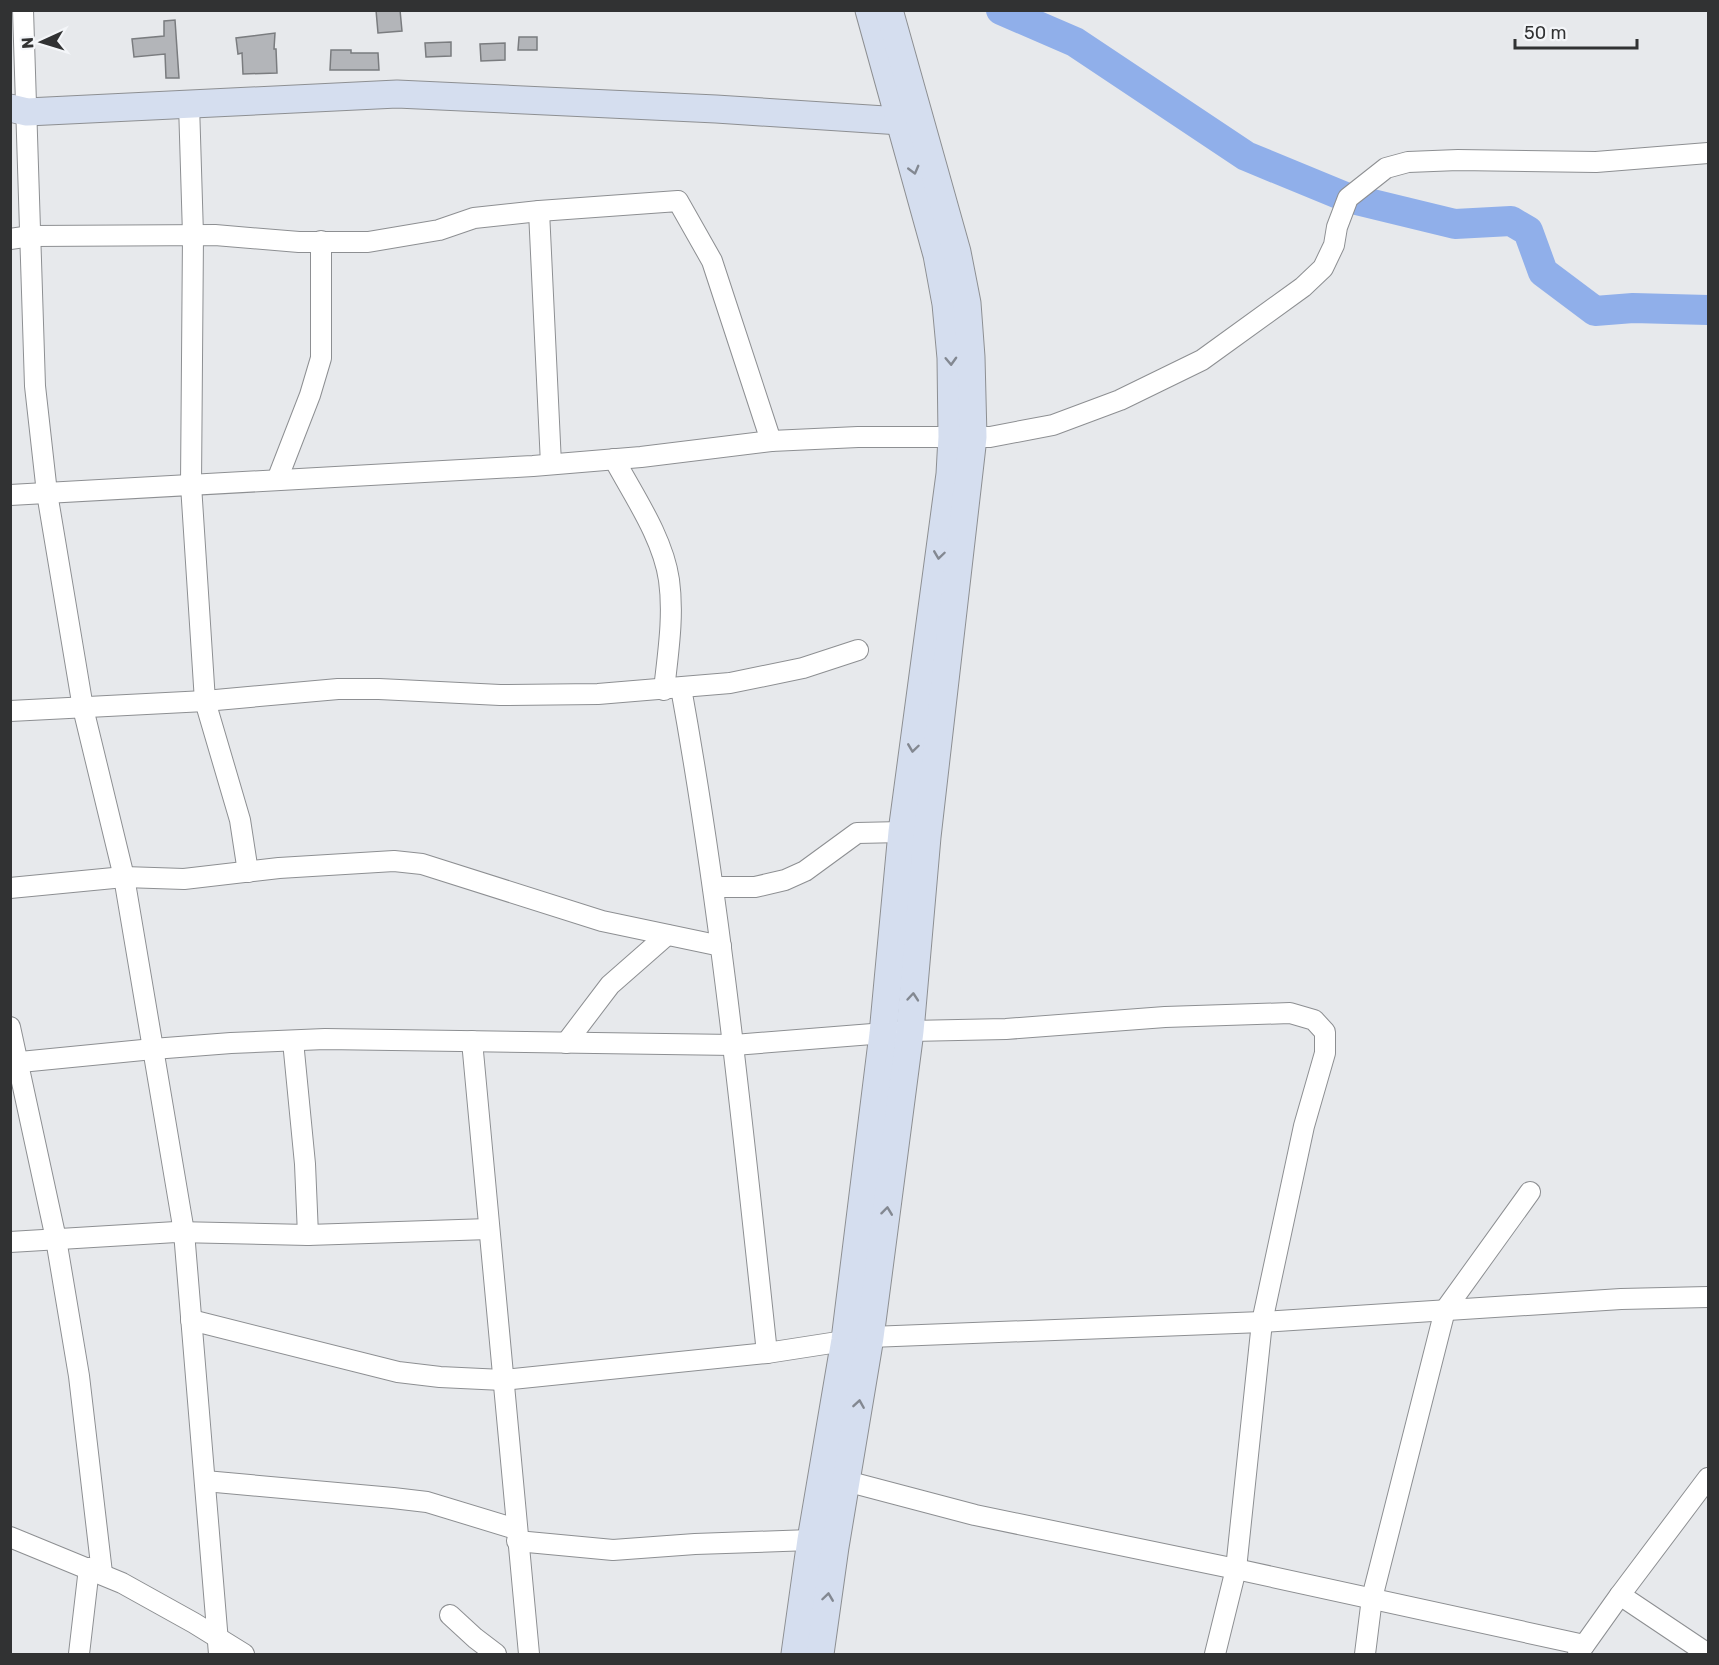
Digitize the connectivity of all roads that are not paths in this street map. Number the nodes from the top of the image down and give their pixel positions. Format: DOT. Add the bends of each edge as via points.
graph roads {
  1 [pos="23,10"];
  2 [pos="868,10"];
  3 [pos="889,10"];
  4 [pos="891,56"];
  5 [pos="189,104"];
  6 [pos="16,113"];
  7 [pos="910,122"];
  8 [pos="1708,153"];
  9 [pos="539,211"];
  10 [pos="193,235"];
  11 [pos="32,236"];
  12 [pos="10,239"];
  13 [pos="321,241"];
  14 [pos="962,437"];
  15 [pos="771,441"];
  16 [pos="614,459"];
  17 [pos="551,464"];
  18 [pos="277,480"];
  19 [pos="191,485"];
  20 [pos="47,493"];
  21 [pos="10,495"];
  22 [pos="858,650"];
  23 [pos="672,689"];
  24 [pos="205,701"];
  25 [pos="83,708"];
  26 [pos="10,711"];
  27 [pos="902,832"];
  28 [pos="248,872"];
  29 [pos="124,877"];
  30 [pos="713,887"];
  31 [pos="10,888"];
  32 [pos="667,935"];
  33 [pos="721,946"];
  34 [pos="10,1027"];
  35 [pos="910,1031"];
  36 [pos="883,1034"];
  37 [pos="293,1041"];
  38 [pos="472,1041"];
  39 [pos="566,1042"];
  40 [pos="734,1045"];
  41 [pos="153,1048"];
  42 [pos="14,1063"];
  43 [pos="1530,1192"];
  44 [pos="489,1229"];
  45 [pos="184,1232"];
  46 [pos="308,1235"];
  47 [pos="56,1239"];
  48 [pos="10,1242"];
  49 [pos="1708,1297"];
  50 [pos="1445,1310"];
  51 [pos="191,1320"];
  52 [pos="1262,1322"];
  53 [pos="857,1338"];
  54 [pos="767,1353"];
  55 [pos="503,1380"];
  56 [pos="1708,1478"];
  57 [pos="205,1481"];
  58 [pos="846,1481"];
  59 [pos="517,1535"];
  60 [pos="10,1537"];
  61 [pos="811,1540"];
  62 [pos="1236,1569"];
  63 [pos="95,1570"];
  64 [pos="1620,1595"];
  65 [pos="1372,1599"];
  66 [pos="450,1615"];
  67 [pos="219,1646"];
  68 [pos="1581,1650"];
  69 [pos="79,1654"];
  70 [pos="244,1654"];
  71 [pos="496,1654"];
  72 [pos="528,1654"];
  73 [pos="795,1654"];
  74 [pos="820,1654"];
  75 [pos="1215,1654"];
  76 [pos="1365,1654"];
  77 [pos="1708,1654"];
  1 -- 6 [label="street"];
  2 -- 4 [label="main road"];
  3 -- 4 [label="main road"];
  4 -- 7 [label="main road"];
  5 -- 6 [label="main road"];
  5 -- 7 [label="main road" via="397,94"];
  5 -- 10 [label="street"];
  6 -- 11 [label="street"];
  7 -- 14 [label="main road" via="957,252 967,303"];
  8 -- 14 [label="street" via="1596,162 1408,162 1386,168 1348,198 1323,268 1304,287 1202,360 1120,400 1053,425 990,437"];
  9 -- 13 [label="street" via="474,218 438,230 368,242"];
  9 -- 15 [label="street" via="678,201 712,261"];
  9 -- 17 [label="street"];
  10 -- 11 [label="street"];
  10 -- 13 [label="street"];
  10 -- 19 [label="street"];
  11 -- 12 [label="street"];
  11 -- 20 [label="street" via="35,386"];
  13 -- 18 [label="street" via="321,358"];
  14 -- 15 [label="street"];
  14 -- 27 [label="main road, one-way" via="950,474"];
  35 -- 14 [label="main road, one-way"];
  15 -- 16 [label="street"];
  16 -- 17 [label="street"];
  16 -- 23 [label="street" via="654,532 669,578"];
  17 -- 18 [label="street"];
  18 -- 19 [label="street"];
  19 -- 20 [label="street"];
  19 -- 24 [label="street"];
  20 -- 21 [label="street"];
  20 -- 25 [label="street"];
  22 -- 23 [label="street" via="804,668"];
  23 -- 24 [label="street" via="500,695 338,689"];
  23 -- 30 [label="street" via="700,796"];
  24 -- 25 [label="street"];
  24 -- 28 [label="street" via="240,820"];
  25 -- 26 [label="street"];
  25 -- 29 [label="street"];
  27 -- 30 [label="street" via="857,833 805,872 785,880 755,886"];
  27 -- 36 [label="main road"];
  28 -- 29 [label="street" via="184,879"];
  28 -- 32 [label="street" via="394,861 422,864 602,921"];
  29 -- 31 [label="street"];
  29 -- 41 [label="street"];
  30 -- 33 [label="street"];
  32 -- 33 [label="street"];
  32 -- 39 [label="street" via="610,986"];
  33 -- 40 [label="street"];
  34 -- 42 [label="street"];
  35 -- 36 [label="street"];
  35 -- 52 [label="street" via="1290,1013 1314,1020 1325,1032 1325,1053 1304,1126"];
  53 -- 35 [label="main road, one-way"];
  36 -- 40 [label="street"];
  36 -- 53 [label="main road"];
  37 -- 38 [label="street"];
  37 -- 41 [label="street"];
  37 -- 46 [label="street"];
  38 -- 39 [label="street"];
  38 -- 44 [label="street"];
  39 -- 40 [label="street"];
  40 -- 54 [label="street"];
  41 -- 42 [label="street"];
  41 -- 45 [label="street"];
  42 -- 47 [label="street"];
  43 -- 50 [label="street"];
  44 -- 46 [label="street"];
  44 -- 55 [label="street"];
  45 -- 46 [label="street"];
  45 -- 47 [label="street"];
  45 -- 51 [label="street"];
  47 -- 48 [label="street"];
  47 -- 63 [label="street" via="79,1376"];
  49 -- 50 [label="street"];
  50 -- 52 [label="street"];
  50 -- 65 [label="street"];
  51 -- 55 [label="street" via="398,1372"];
  51 -- 57 [label="street"];
  52 -- 53 [label="street"];
  52 -- 62 [label="street"];
  53 -- 54 [label="street"];
  58 -- 53 [label="main road, one-way"];
  53 -- 61 [label="main road"];
  54 -- 55 [label="street"];
  55 -- 59 [label="street"];
  56 -- 64 [label="street"];
  57 -- 59 [label="street" via="427,1502"];
  57 -- 67 [label="street"];
  58 -- 62 [label="street" via="975,1515"];
  74 -- 58 [label="main road, one-way"];
  59 -- 61 [label="street" via="613,1550"];
  59 -- 72 [label="street"];
  60 -- 63 [label="street"];
  61 -- 73 [label="main road"];
  62 -- 65 [label="street"];
  62 -- 75 [label="street"];
  63 -- 67 [label="street"];
  63 -- 69 [label="street"];
  64 -- 68 [label="street"];
  64 -- 77 [label="street"];
  65 -- 68 [label="street"];
  65 -- 76 [label="street"];
  66 -- 71 [label="street"];
  67 -- 70 [label="street"];
}
